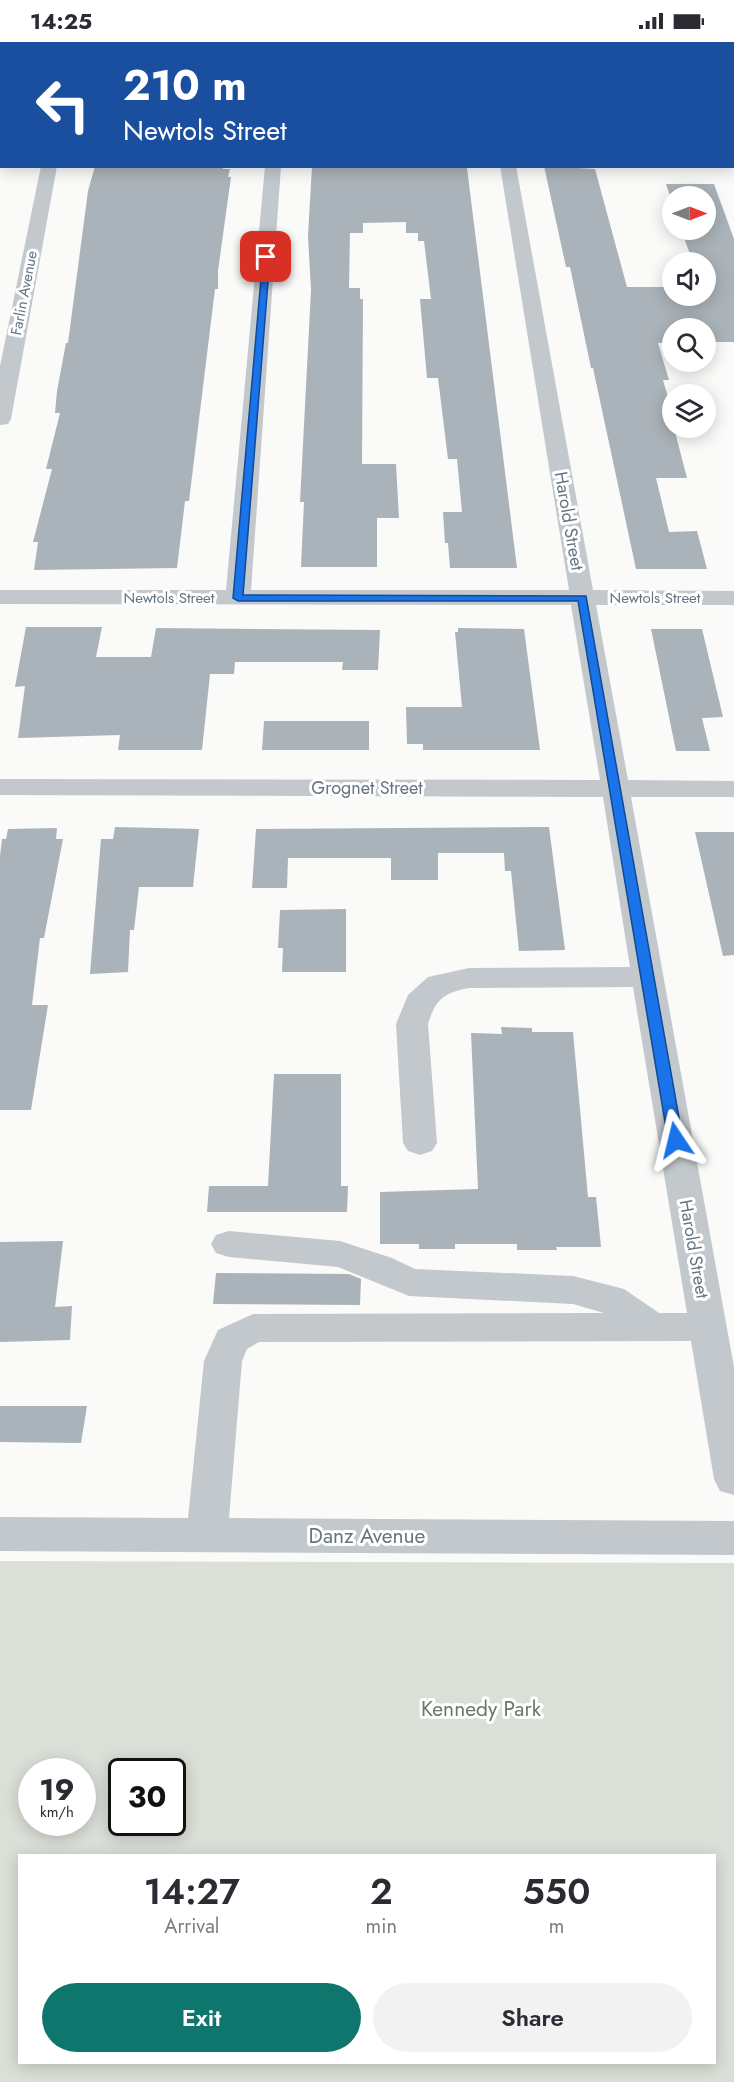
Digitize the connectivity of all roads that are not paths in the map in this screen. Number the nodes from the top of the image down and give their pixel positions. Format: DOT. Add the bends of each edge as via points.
graph roads {
  1 [pos="49,168"];
  2 [pos="273,168"];
  3 [pos="508,168"];
  4 [pos="0,419"];
  5 [pos="0,597"];
  6 [pos="238,598"];
  7 [pos="582,598"];
  8 [pos="734,598"];
  9 [pos="0,787"];
  10 [pos="615,789"];
  11 [pos="734,789"];
  12 [pos="648,977"];
  13 [pos="420,1143"];
  14 [pos="229,1244"];
  15 [pos="652,1327"];
  16 [pos="708,1327"];
  17 [pos="734,1479"];
  18 [pos="0,1534"];
  19 [pos="207,1535"];
  20 [pos="734,1538"];
  1 -- 4 [label="street, Farlin Avenue"];
  2 -- 6 [label="street"];
  3 -- 7 [label="street, Harold Street"];
  5 -- 6 [label="street, Newtols Street"];
  6 -- 7 [label="street, Newtols Street"];
  7 -- 8 [label="street, Newtols Street"];
  7 -- 10 [label="street, Harold Street"];
  9 -- 10 [label="street, Grognet Street"];
  10 -- 11 [label="street, Grognet Street"];
  10 -- 12 [label="street, Harold Street"];
  12 -- 13 [label="street" via="469,978 440,984 419,1002 412,1024"];
  12 -- 16 [label="street, Harold Street"];
  14 -- 15 [label="street" via="340,1254 409,1282 573,1290 611,1299"];
  15 -- 16 [label="street"];
  15 -- 19 [label="street" via="253,1328 231,1340 223,1361"];
  16 -- 17 [label="street, Harold Street"];
  18 -- 19 [label="street, Danz Avenue"];
  19 -- 20 [label="street, Danz Avenue"];
}
